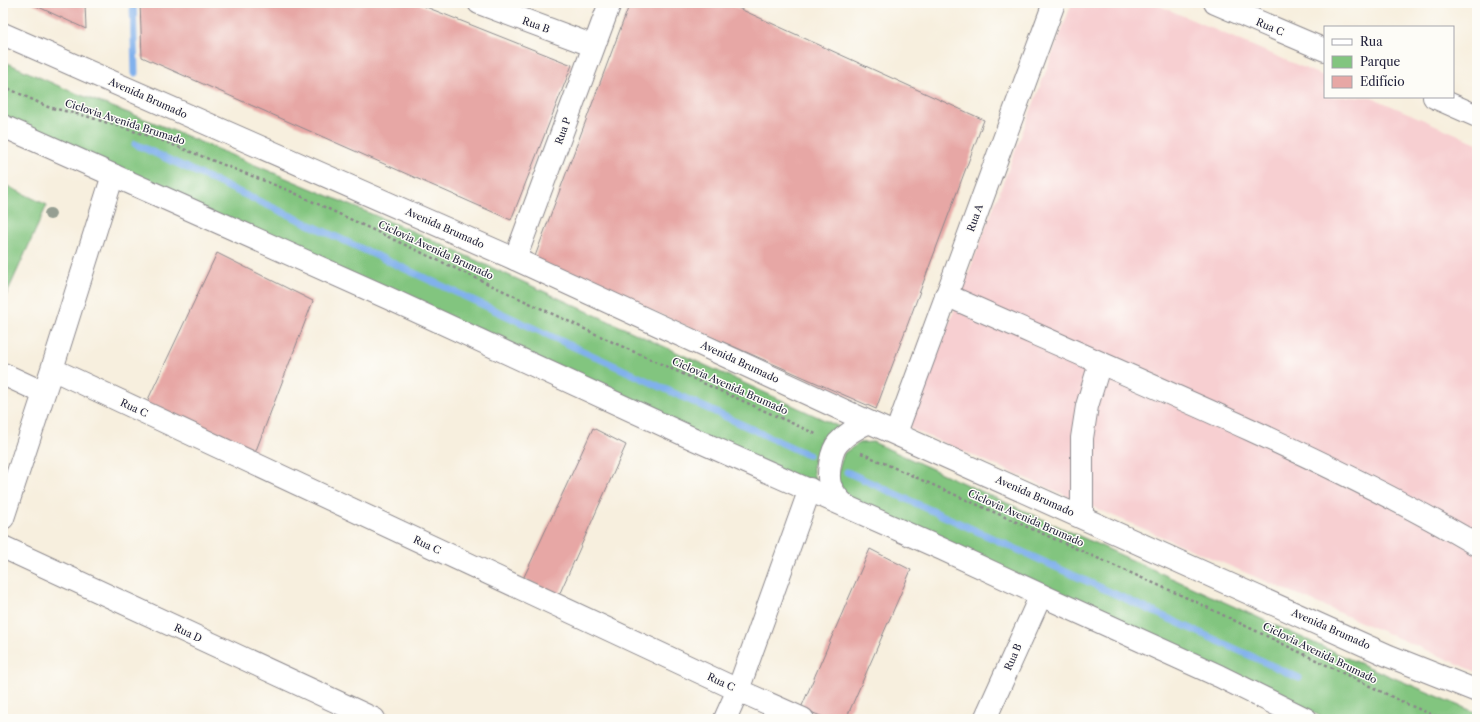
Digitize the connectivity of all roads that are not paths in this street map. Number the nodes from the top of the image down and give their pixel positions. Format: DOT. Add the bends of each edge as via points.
graph roads {
  1 [pos="479,3"];
  2 [pos="610,3"];
  3 [pos="1054,3"];
  4 [pos="1215,3"];
  5 [pos="3,34"];
  6 [pos="594,46"];
  7 [pos="1324,50"];
  8 [pos="1436,98"];
  9 [pos="1477,116"];
  10 [pos="3,126"];
  11 [pos="113,175"];
  12 [pos="515,259"];
  13 [pos="946,295"];
  14 [pos="1100,363"];
  15 [pos="52,369"];
  16 [pos="3,374"];
  17 [pos="44,393"];
  18 [pos="869,422"];
  19 [pos="896,433"];
  20 [pos="810,489"];
  21 [pos="845,505"];
  22 [pos="1082,517"];
  23 [pos="3,518"];
  24 [pos="1477,545"];
  25 [pos="3,547"];
  26 [pos="1041,595"];
  27 [pos="738,690"];
  28 [pos="1477,691"];
  29 [pos="374,719"];
  30 [pos="725,719"];
  31 [pos="803,719"];
  32 [pos="985,719"];
  33 [pos="1306,719"];
  1 -- 6 [label="main road, Rua B"];
  2 -- 6 [label="main road, Rua P"];
  3 -- 13 [label="main road, Rua A"];
  4 -- 7 [label="main road, Rua C"];
  5 -- 12 [label="main road, Avenida Brumado"];
  6 -- 12 [label="main road, Rua P"];
  8 -- 9 [label="main road"];
  10 -- 11 [label="main road"];
  11 -- 15 [label="main road"];
  11 -- 20 [label="main road" via="685,435"];
  12 -- 18 [label="main road, Avenida Brumado"];
  13 -- 14 [label="main road"];
  13 -- 19 [label="main road, Rua A"];
  14 -- 22 [label="main road" via="1087,406 1082,438"];
  14 -- 24 [label="main road" via="1325,464"];
  15 -- 17 [label="main road"];
  15 -- 27 [label="main road, Rua C"];
  16 -- 17 [label="main road"];
  17 -- 23 [label="main road"];
  18 -- 19 [label="main road, Avenida Brumado"];
  18 -- 21 [label="main road" via="837,444 831,460 830,485"];
  19 -- 22 [label="main road, Avenida Brumado"];
  20 -- 21 [label="main road"];
  20 -- 27 [label="main road"];
  21 -- 26 [label="main road"];
  22 -- 28 [label="main road, Avenida Brumado" via="1389,656"];
  25 -- 29 [label="main road, Rua D"];
  26 -- 32 [label="main road, Rua B"];
  26 -- 33 [label="main road" via="1219,676"];
  27 -- 30 [label="main road"];
  27 -- 31 [label="main road, Rua C"];
}
